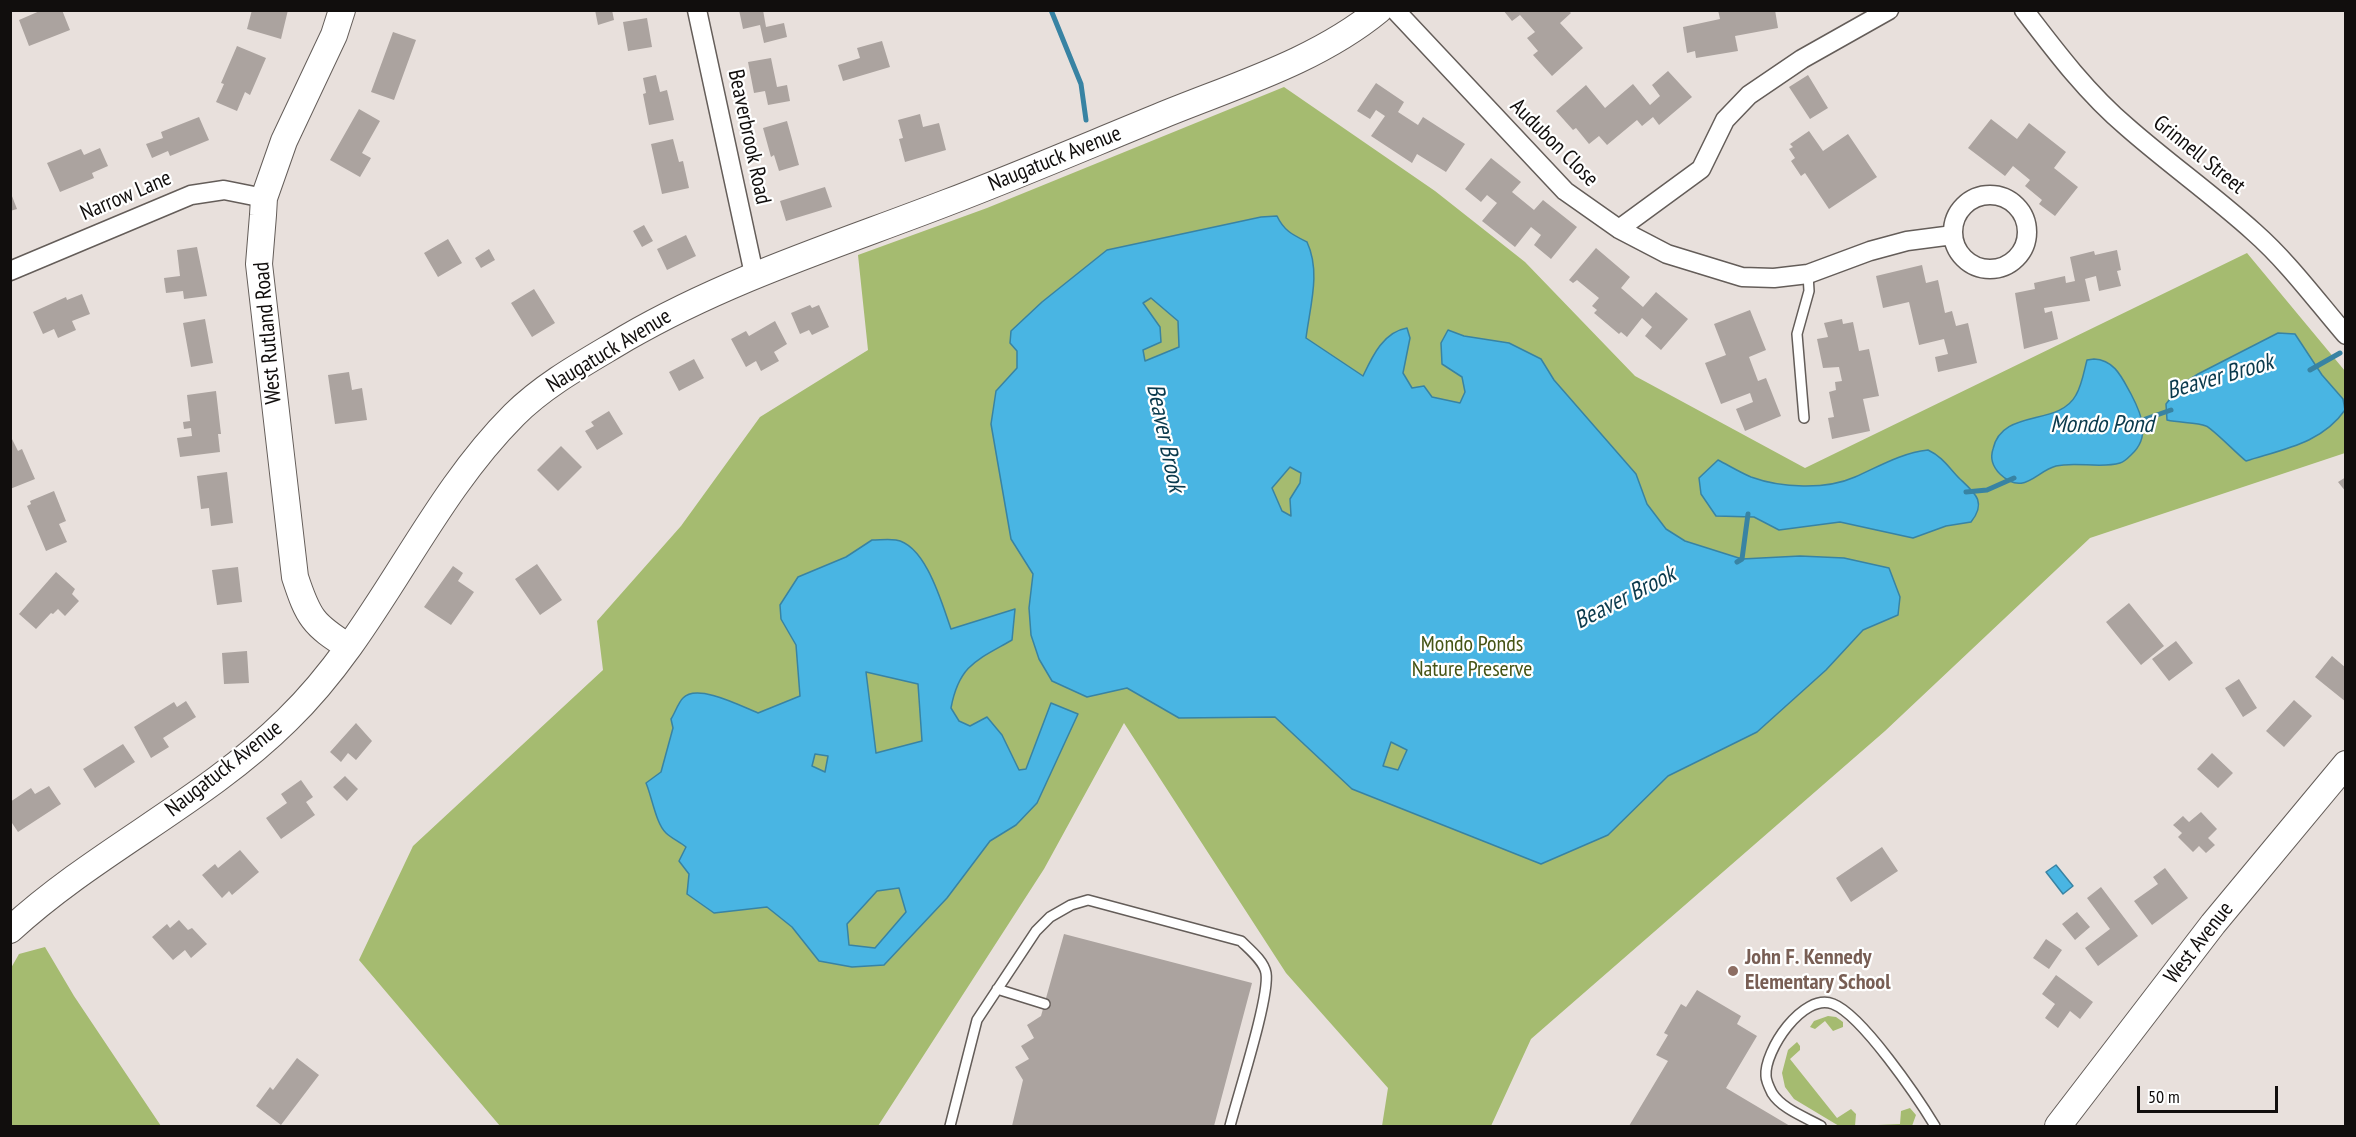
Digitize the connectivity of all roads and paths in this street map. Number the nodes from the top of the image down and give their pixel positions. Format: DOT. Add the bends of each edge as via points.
graph roads {
  1 [pos="342,10"];
  2 [pos="697,10"];
  3 [pos="1379,10"];
  4 [pos="1395,10"];
  5 [pos="1889,10"];
  6 [pos="2024,10"];
  7 [pos="264,198"];
  8 [pos="1619,229"];
  9 [pos="1953,235"];
  10 [pos="10,271"];
  11 [pos="754,274"];
  12 [pos="1808,274"];
  13 [pos="2346,335"];
  14 [pos="1804,418"];
  15 [pos="349,647"];
  16 [pos="2346,764"];
  17 [pos="10,930"];
  18 [pos="997,989"];
  19 [pos="1045,1004"];
  20 [pos="950,1126"];
  21 [pos="1230,1126"];
  22 [pos="1821,1126"];
  23 [pos="1935,1126"];
  24 [pos="2058,1126"];
  1 -- 7 [label="main road, West Rutland Road" via="284,141"];
  2 -- 11 [label="street, Beaverbrook Road"];
  3 -- 11 [label="main road, Naugatuck Avenue" via="1334,42 1282,67 977,191"];
  4 -- 8 [label="street, Audubon Close" via="1543,171"];
  5 -- 8 [label="street" via="1802,58 1755,90 1725,120 1701,169"];
  6 -- 13 [label="street, Grinnell Street" via="2068,69 2096,98 2255,232"];
  7 -- 10 [label="street, Narrow Lane" via="224,190 191,195"];
  7 -- 15 [label="main road, West Rutland Road" via="259,264 291,560 309,614 323,631"];
  8 -- 12 [label="street, Audubon Close" via="1667,254 1742,277"];
  9 -- 9 [label="street" via="1955,245 1969,263 1991,269 2002,267 2020,254 2027,233 2020,210 2001,196 1989,195 1977,197 1959,212"];
  9 -- 12 [label="street, Audubon Close" via="1907,241"];
  11 -- 15 [label="main road, Naugatuck Avenue" via="625,339 549,386 516,413 461,479"];
  12 -- 14 [label="lane" via="1809,291 1797,334"];
  15 -- 17 [label="main road, Naugatuck Avenue" via="309,698 244,758 62,887"];
  16 -- 24 [label="main road, West Avenue" via="2220,915"];
  18 -- 19 [label="lane"];
  18 -- 20 [label="lane" via="977,1020"];
  18 -- 21 [label="lane" via="1050,917 1088,900 1241,941 1266,973"];
  22 -- 23 [label="lane" via="1779,1102 1766,1076 1770,1057 1792,1021 1809,1005 1822,1002 1834,1004 1851,1016 1884,1054"];
}
